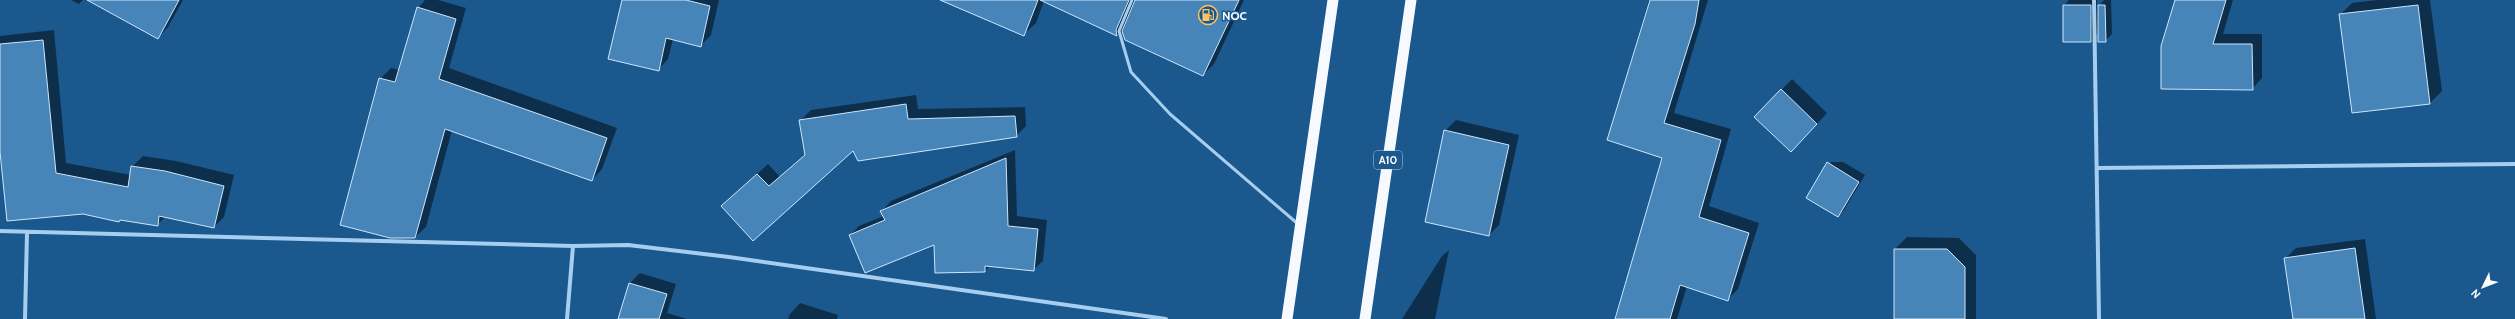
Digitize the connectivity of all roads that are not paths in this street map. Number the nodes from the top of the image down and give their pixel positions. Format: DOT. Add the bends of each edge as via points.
graph roads {
  1 [pos="1132,0"];
  2 [pos="1333,0"];
  3 [pos="1411,0"];
  4 [pos="2094,0"];
  5 [pos="2515,164"];
  6 [pos="2097,168"];
  7 [pos="1300,226"];
  8 [pos="0,231"];
  9 [pos="27,233"];
  10 [pos="572,246"];
  11 [pos="25,319"];
  12 [pos="567,319"];
  13 [pos="1166,319"];
  14 [pos="1287,319"];
  15 [pos="1365,319"];
  16 [pos="2099,319"];
  1 -- 7 [label="lane" via="1119,31 1131,72 1170,114"];
  2 -- 7 [label="highway"];
  3 -- 15 [label="highway, A10"];
  4 -- 6 [label="street"];
  5 -- 6 [label="street"];
  6 -- 16 [label="street"];
  7 -- 14 [label="highway"];
  8 -- 9 [label="street"];
  9 -- 10 [label="street"];
  9 -- 11 [label="street"];
  10 -- 12 [label="street"];
  10 -- 13 [label="street" via="628,245 729,257"];
}
